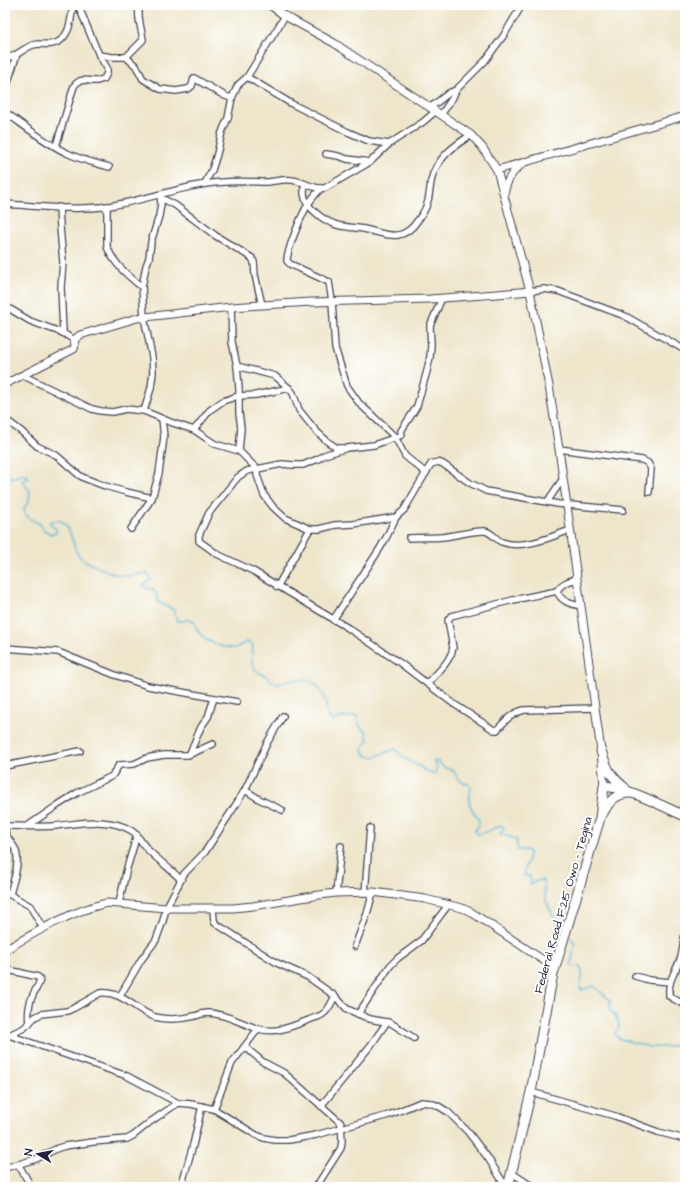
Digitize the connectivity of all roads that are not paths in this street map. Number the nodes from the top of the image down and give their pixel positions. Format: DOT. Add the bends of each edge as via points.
graph roads {
  1 [pos="73,5"];
  2 [pos="78,5"];
  3 [pos="140,5"];
  4 [pos="270,5"];
  5 [pos="522,5"];
  6 [pos="285,16"];
  7 [pos="18,54"];
  8 [pos="99,54"];
  9 [pos="126,57"];
  10 [pos="5,58"];
  11 [pos="246,77"];
  12 [pos="456,90"];
  13 [pos="5,92"];
  14 [pos="232,98"];
  15 [pos="436,111"];
  16 [pos="5,112"];
  17 [pos="685,116"];
  18 [pos="471,135"];
  19 [pos="390,144"];
  20 [pos="56,146"];
  21 [pos="326,154"];
  22 [pos="370,162"];
  23 [pos="523,163"];
  24 [pos="109,167"];
  25 [pos="497,170"];
  26 [pos="206,183"];
  27 [pos="305,184"];
  28 [pos="321,188"];
  29 [pos="161,196"];
  30 [pos="504,196"];
  31 [pos="5,204"];
  32 [pos="308,204"];
  33 [pos="107,206"];
  34 [pos="59,207"];
  35 [pos="142,287"];
  36 [pos="530,291"];
  37 [pos="442,298"];
  38 [pos="332,301"];
  39 [pos="262,304"];
  40 [pos="5,306"];
  41 [pos="231,307"];
  42 [pos="144,317"];
  43 [pos="63,333"];
  44 [pos="74,340"];
  45 [pos="685,350"];
  46 [pos="237,366"];
  47 [pos="22,376"];
  48 [pos="5,384"];
  49 [pos="289,388"];
  50 [pos="238,396"];
  51 [pos="144,411"];
  52 [pos="5,419"];
  53 [pos="162,419"];
  54 [pos="194,430"];
  55 [pos="395,437"];
  56 [pos="347,448"];
  57 [pos="559,449"];
  58 [pos="239,451"];
  59 [pos="257,468"];
  60 [pos="426,473"];
  61 [pos="562,480"];
  62 [pos="649,492"];
  63 [pos="152,498"];
  64 [pos="547,502"];
  65 [pos="566,505"];
  66 [pos="623,510"];
  67 [pos="396,517"];
  68 [pos="131,529"];
  69 [pos="310,529"];
  70 [pos="570,530"];
  71 [pos="409,538"];
  72 [pos="577,579"];
  73 [pos="278,587"];
  74 [pos="557,591"];
  75 [pos="581,606"];
  76 [pos="333,620"];
  77 [pos="5,648"];
  78 [pos="428,683"];
  79 [pos="214,698"];
  80 [pos="237,702"];
  81 [pos="594,708"];
  82 [pos="282,716"];
  83 [pos="213,744"];
  84 [pos="80,751"];
  85 [pos="601,751"];
  86 [pos="190,753"];
  87 [pos="5,766"];
  88 [pos="604,786"];
  89 [pos="245,790"];
  90 [pos="632,793"];
  91 [pos="282,810"];
  92 [pos="685,816"];
  93 [pos="600,818"];
  94 [pos="29,825"];
  95 [pos="5,827"];
  96 [pos="370,828"];
  97 [pos="5,832"];
  98 [pos="137,836"];
  99 [pos="341,846"];
  100 [pos="181,880"];
  101 [pos="373,892"];
  102 [pos="7,893"];
  103 [pos="336,893"];
  104 [pos="365,893"];
  105 [pos="119,903"];
  106 [pos="449,904"];
  107 [pos="166,908"];
  108 [pos="213,909"];
  109 [pos="44,928"];
  110 [pos="685,932"];
  111 [pos="355,946"];
  112 [pos="5,950"];
  113 [pos="555,968"];
  114 [pos="5,970"];
  115 [pos="635,976"];
  116 [pos="670,982"];
  117 [pos="120,996"];
  118 [pos="334,996"];
  119 [pos="685,1004"];
  120 [pos="358,1014"];
  121 [pos="387,1022"];
  122 [pos="28,1024"];
  123 [pos="258,1029"];
  124 [pos="7,1035"];
  125 [pos="414,1038"];
  126 [pos="245,1047"];
  127 [pos="531,1092"];
  128 [pos="178,1103"];
  129 [pos="202,1106"];
  130 [pos="321,1106"];
  131 [pos="214,1109"];
  132 [pos="341,1129"];
  133 [pos="685,1139"];
  134 [pos="18,1164"];
  135 [pos="5,1168"];
  136 [pos="512,1173"];
  137 [pos="30,1187"];
  138 [pos="181,1187"];
  139 [pos="316,1187"];
  140 [pos="507,1187"];
  141 [pos="533,1187"];
  1 -- 7 [label="street" via="65,37 55,43 34,45"];
  2 -- 8 [label="street"];
  3 -- 9 [label="street" via="138,16 143,40"];
  4 -- 6 [label="street"];
  5 -- 12 [label="street" via="484,61"];
  6 -- 11 [label="street"];
  6 -- 15 [label="street" via="334,43"];
  7 -- 10 [label="street"];
  7 -- 13 [label="street"];
  8 -- 9 [label="street"];
  8 -- 20 [label="street" via="108,73 104,79 78,81 74,86"];
  9 -- 14 [label="street" via="136,66 143,79 160,89 188,89 192,86 194,78"];
  11 -- 14 [label="street" via="238,85"];
  11 -- 19 [label="street" via="348,132 369,141"];
  12 -- 15 [label="street" via="453,97"];
  12 -- 15 [label="street" via="449,93"];
  14 -- 26 [label="street" via="218,154"];
  15 -- 18 [label="street"];
  15 -- 19 [label="street"];
  16 -- 20 [label="street"];
  17 -- 23 [label="street"];
  18 -- 25 [label="street"];
  18 -- 32 [label="street" via="454,146 440,162 430,183 425,210 408,232 388,235 333,225"];
  19 -- 22 [label="street"];
  20 -- 24 [label="street" via="80,159"];
  21 -- 22 [label="street"];
  22 -- 28 [label="street"];
  23 -- 25 [label="street"];
  23 -- 30 [label="street" via="509,177"];
  25 -- 30 [label="street"];
  26 -- 27 [label="street" via="292,180"];
  26 -- 29 [label="street"];
  27 -- 28 [label="street"];
  27 -- 32 [label="street" via="303,191"];
  28 -- 32 [label="street"];
  29 -- 33 [label="street"];
  29 -- 35 [label="street" via="159,216"];
  29 -- 39 [label="street" via="252,258"];
  30 -- 36 [label="street"];
  31 -- 34 [label="street"];
  32 -- 38 [label="street" via="290,247 287,261 328,281"];
  33 -- 34 [label="street"];
  33 -- 35 [label="street" via="107,247 110,254 126,274"];
  34 -- 43 [label="street" via="63,262"];
  35 -- 42 [label="street"];
  36 -- 37 [label="street"];
  36 -- 45 [label="street" via="558,291 625,316"];
  36 -- 57 [label="street"];
  37 -- 38 [label="street"];
  37 -- 55 [label="street" via="430,326 428,371 419,400 401,430 402,435"];
  38 -- 39 [label="street"];
  38 -- 55 [label="street" via="335,348 347,386 359,403"];
  39 -- 41 [label="street"];
  40 -- 43 [label="street" via="30,321"];
  41 -- 42 [label="street"];
  41 -- 46 [label="street" via="232,342"];
  42 -- 44 [label="street" via="80,335"];
  42 -- 51 [label="street" via="153,372"];
  43 -- 44 [label="street"];
  44 -- 47 [label="street" via="74,349"];
  46 -- 49 [label="street" via="275,376"];
  46 -- 50 [label="street"];
  47 -- 48 [label="street"];
  47 -- 51 [label="street" via="92,409 113,412 126,409"];
  49 -- 50 [label="street"];
  49 -- 56 [label="street" via="299,410 316,431 337,448"];
  50 -- 54 [label="street" via="217,404"];
  50 -- 58 [label="street" via="241,428"];
  51 -- 53 [label="street"];
  52 -- 63 [label="street" via="37,446 56,456 84,478"];
  53 -- 54 [label="street"];
  53 -- 63 [label="street" via="164,442 160,473"];
  54 -- 58 [label="street" via="215,444"];
  55 -- 56 [label="street" via="374,445"];
  55 -- 60 [label="street" via="405,456"];
  56 -- 59 [label="street" via="303,465 282,464"];
  57 -- 61 [label="street"];
  57 -- 62 [label="street" via="642,460 651,468"];
  58 -- 59 [label="street"];
  59 -- 69 [label="street" via="264,495 273,507 286,518"];
  59 -- 73 [label="street" via="241,474 209,514 198,535 199,540 217,554 253,571"];
  60 -- 64 [label="street" via="432,464 438,462 486,491"];
  60 -- 67 [label="street" via="404,510"];
  61 -- 64 [label="street"];
  61 -- 65 [label="street"];
  63 -- 68 [label="street"];
  64 -- 65 [label="street"];
  65 -- 66 [label="street"];
  65 -- 70 [label="street"];
  67 -- 69 [label="street"];
  67 -- 76 [label="street" via="388,536"];
  69 -- 73 [label="street"];
  70 -- 71 [label="street" via="518,545 502,542 483,531 441,537"];
  70 -- 72 [label="street"];
  72 -- 74 [label="street" via="559,586"];
  72 -- 75 [label="street"];
  73 -- 76 [label="street"];
  74 -- 75 [label="street" via="559,597 566,602"];
  74 -- 78 [label="street" via="451,616 448,620 452,653"];
  75 -- 81 [label="street"];
  76 -- 78 [label="street"];
  77 -- 79 [label="street" via="58,652 148,686"];
  78 -- 81 [label="street" via="454,704 494,730 516,712"];
  79 -- 80 [label="street"];
  79 -- 86 [label="street" via="208,717"];
  81 -- 85 [label="street"];
  82 -- 89 [label="street"];
  83 -- 86 [label="street"];
  84 -- 87 [label="street"];
  85 -- 88 [label="street"];
  85 -- 90 [label="main road" via="608,772"];
  86 -- 94 [label="street" via="147,758 134,764 119,764 112,776 77,793"];
  88 -- 90 [label="main road"];
  88 -- 93 [label="main road, Federal Road F.215 Owo - Tegina"];
  89 -- 91 [label="street"];
  89 -- 100 [label="street" via="205,852"];
  90 -- 92 [label="main road"];
  90 -- 93 [label="main road" via="614,797"];
  93 -- 113 [label="main road, Federal Road F.215 Owo - Tegina"];
  94 -- 95 [label="street"];
  94 -- 98 [label="street" via="107,823 119,825"];
  96 -- 104 [label="street"];
  97 -- 102 [label="street" via="18,857 14,878"];
  98 -- 100 [label="street" via="148,850"];
  98 -- 105 [label="street"];
  99 -- 103 [label="street"];
  100 -- 107 [label="street"];
  101 -- 104 [label="street"];
  101 -- 106 [label="street"];
  101 -- 111 [label="street"];
  102 -- 109 [label="street" via="30,906"];
  103 -- 104 [label="street"];
  103 -- 108 [label="street" via="253,906"];
  105 -- 107 [label="street"];
  105 -- 109 [label="street" via="98,905"];
  106 -- 113 [label="street" via="471,912"];
  106 -- 120 [label="street" via="421,941 390,966"];
  107 -- 108 [label="street"];
  107 -- 117 [label="street" via="156,940"];
  108 -- 118 [label="street" via="215,923 277,963 308,977"];
  109 -- 112 [label="street"];
  110 -- 116 [label="street" via="681,957"];
  113 -- 127 [label="main road, Federal Road F.215 Owo - Tegina"];
  114 -- 122 [label="street" via="40,979 31,998"];
  115 -- 116 [label="street"];
  116 -- 119 [label="street" via="669,996"];
  117 -- 122 [label="street" via="100,993 67,1011 41,1014"];
  117 -- 123 [label="street" via="154,1017 180,1018 205,1013 217,1014"];
  118 -- 120 [label="street"];
  118 -- 123 [label="street" via="327,1010 318,1017 279,1030"];
  120 -- 121 [label="street"];
  121 -- 125 [label="street" via="396,1025"];
  121 -- 130 [label="street"];
  122 -- 124 [label="street"];
  123 -- 126 [label="street"];
  124 -- 128 [label="street" via="127,1076"];
  126 -- 130 [label="street" via="263,1062 284,1073"];
  126 -- 131 [label="street" via="232,1063"];
  127 -- 133 [label="street"];
  127 -- 136 [label="main road, Federal Road F.215 Owo - Tegina"];
  128 -- 129 [label="street"];
  128 -- 134 [label="street" via="127,1139 65,1146"];
  129 -- 131 [label="street"];
  129 -- 138 [label="street"];
  130 -- 132 [label="street" via="340,1122"];
  131 -- 132 [label="street" via="256,1135 275,1140 289,1140"];
  132 -- 139 [label="street" via="340,1148"];
  132 -- 140 [label="street" via="389,1115 421,1102 431,1103 448,1112 468,1132"];
  134 -- 135 [label="street"];
  134 -- 137 [label="street"];
  136 -- 140 [label="main road, Federal Road F.215 Owo - Tegina"];
  136 -- 141 [label="street"];
}
